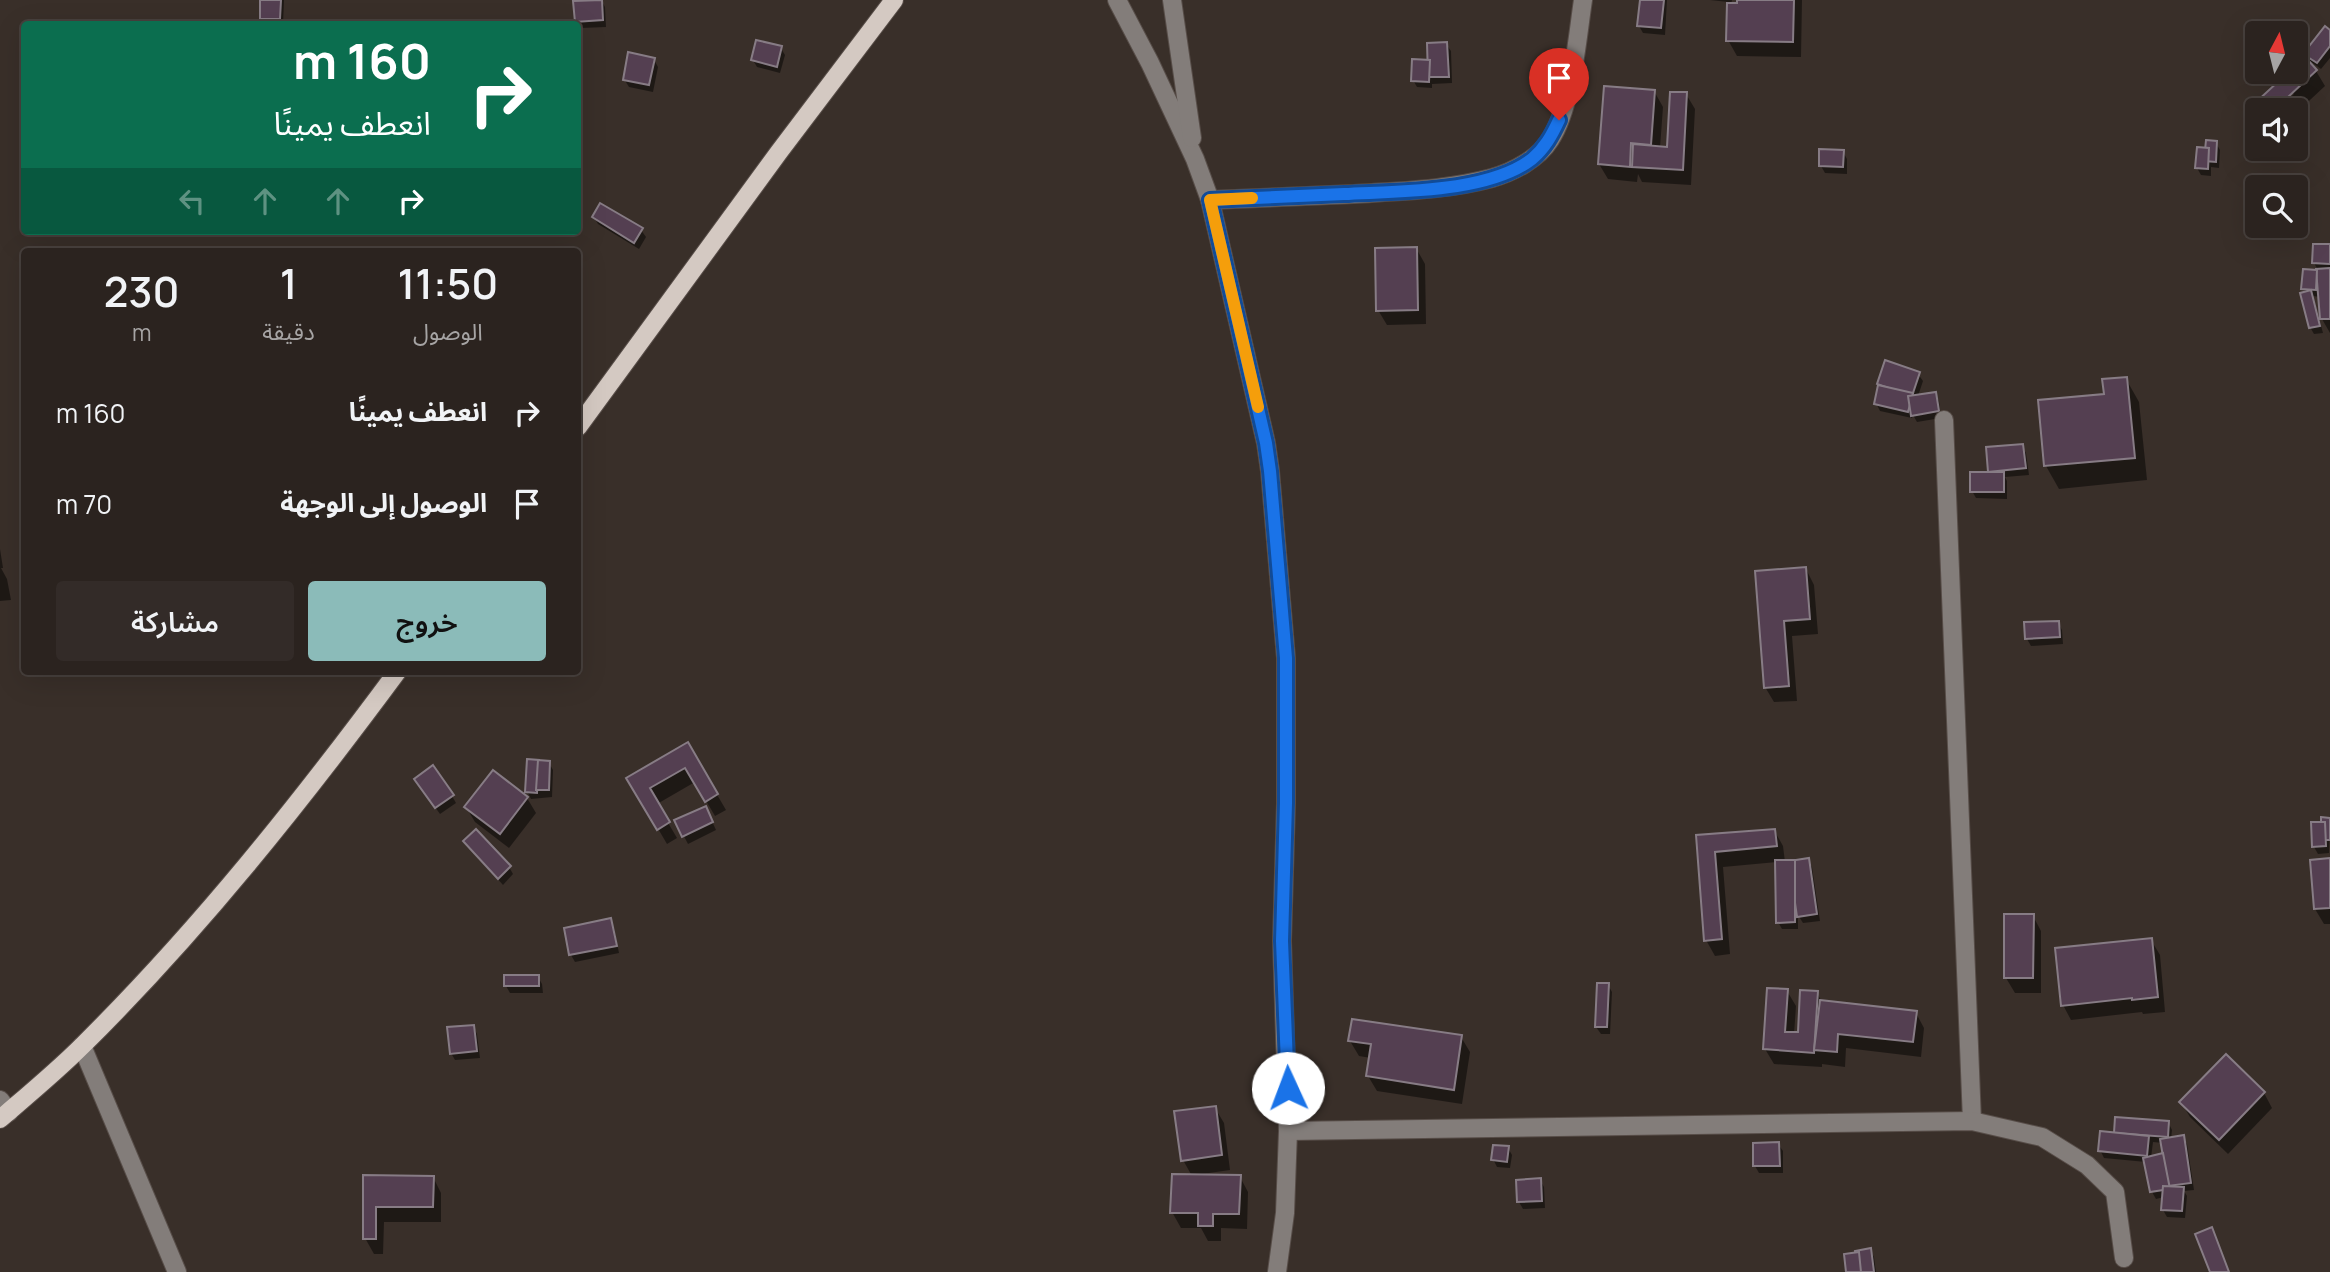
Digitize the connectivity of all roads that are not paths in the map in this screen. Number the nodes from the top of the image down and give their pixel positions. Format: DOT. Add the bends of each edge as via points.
graph roads {
  1 [pos="894,0"];
  2 [pos="1117,0"];
  3 [pos="1171,0"];
  4 [pos="1583,0"];
  5 [pos="1195,159"];
  6 [pos="1210,200"];
  7 [pos="1944,420"];
  8 [pos="581,423"];
  9 [pos="395,675"];
  10 [pos="82,1046"];
  11 [pos="3,1110"];
  12 [pos="1972,1121"];
  13 [pos="1288,1131"];
  14 [pos="2124,1258"];
  15 [pos="177,1272"];
  16 [pos="1278,1272"];
  1 -- 8 [label="main road"];
  2 -- 5 [label="street"];
  3 -- 5 [label="street"];
  4 -- 6 [label="street" via="1573,72 1559,120 1550,140 1530,160 1495,177 1413,191"];
  5 -- 6 [label="street"];
  6 -- 13 [label="street" via="1266,443 1286,658 1282,941"];
  7 -- 12 [label="street"];
  9 -- 10 [label="main road" via="272,836 177,947"];
  10 -- 11 [label="main road"];
  10 -- 15 [label="street"];
  12 -- 13 [label="street"];
  12 -- 14 [label="street" via="2042,1137 2087,1165 2115,1192"];
  13 -- 16 [label="street"];
}
